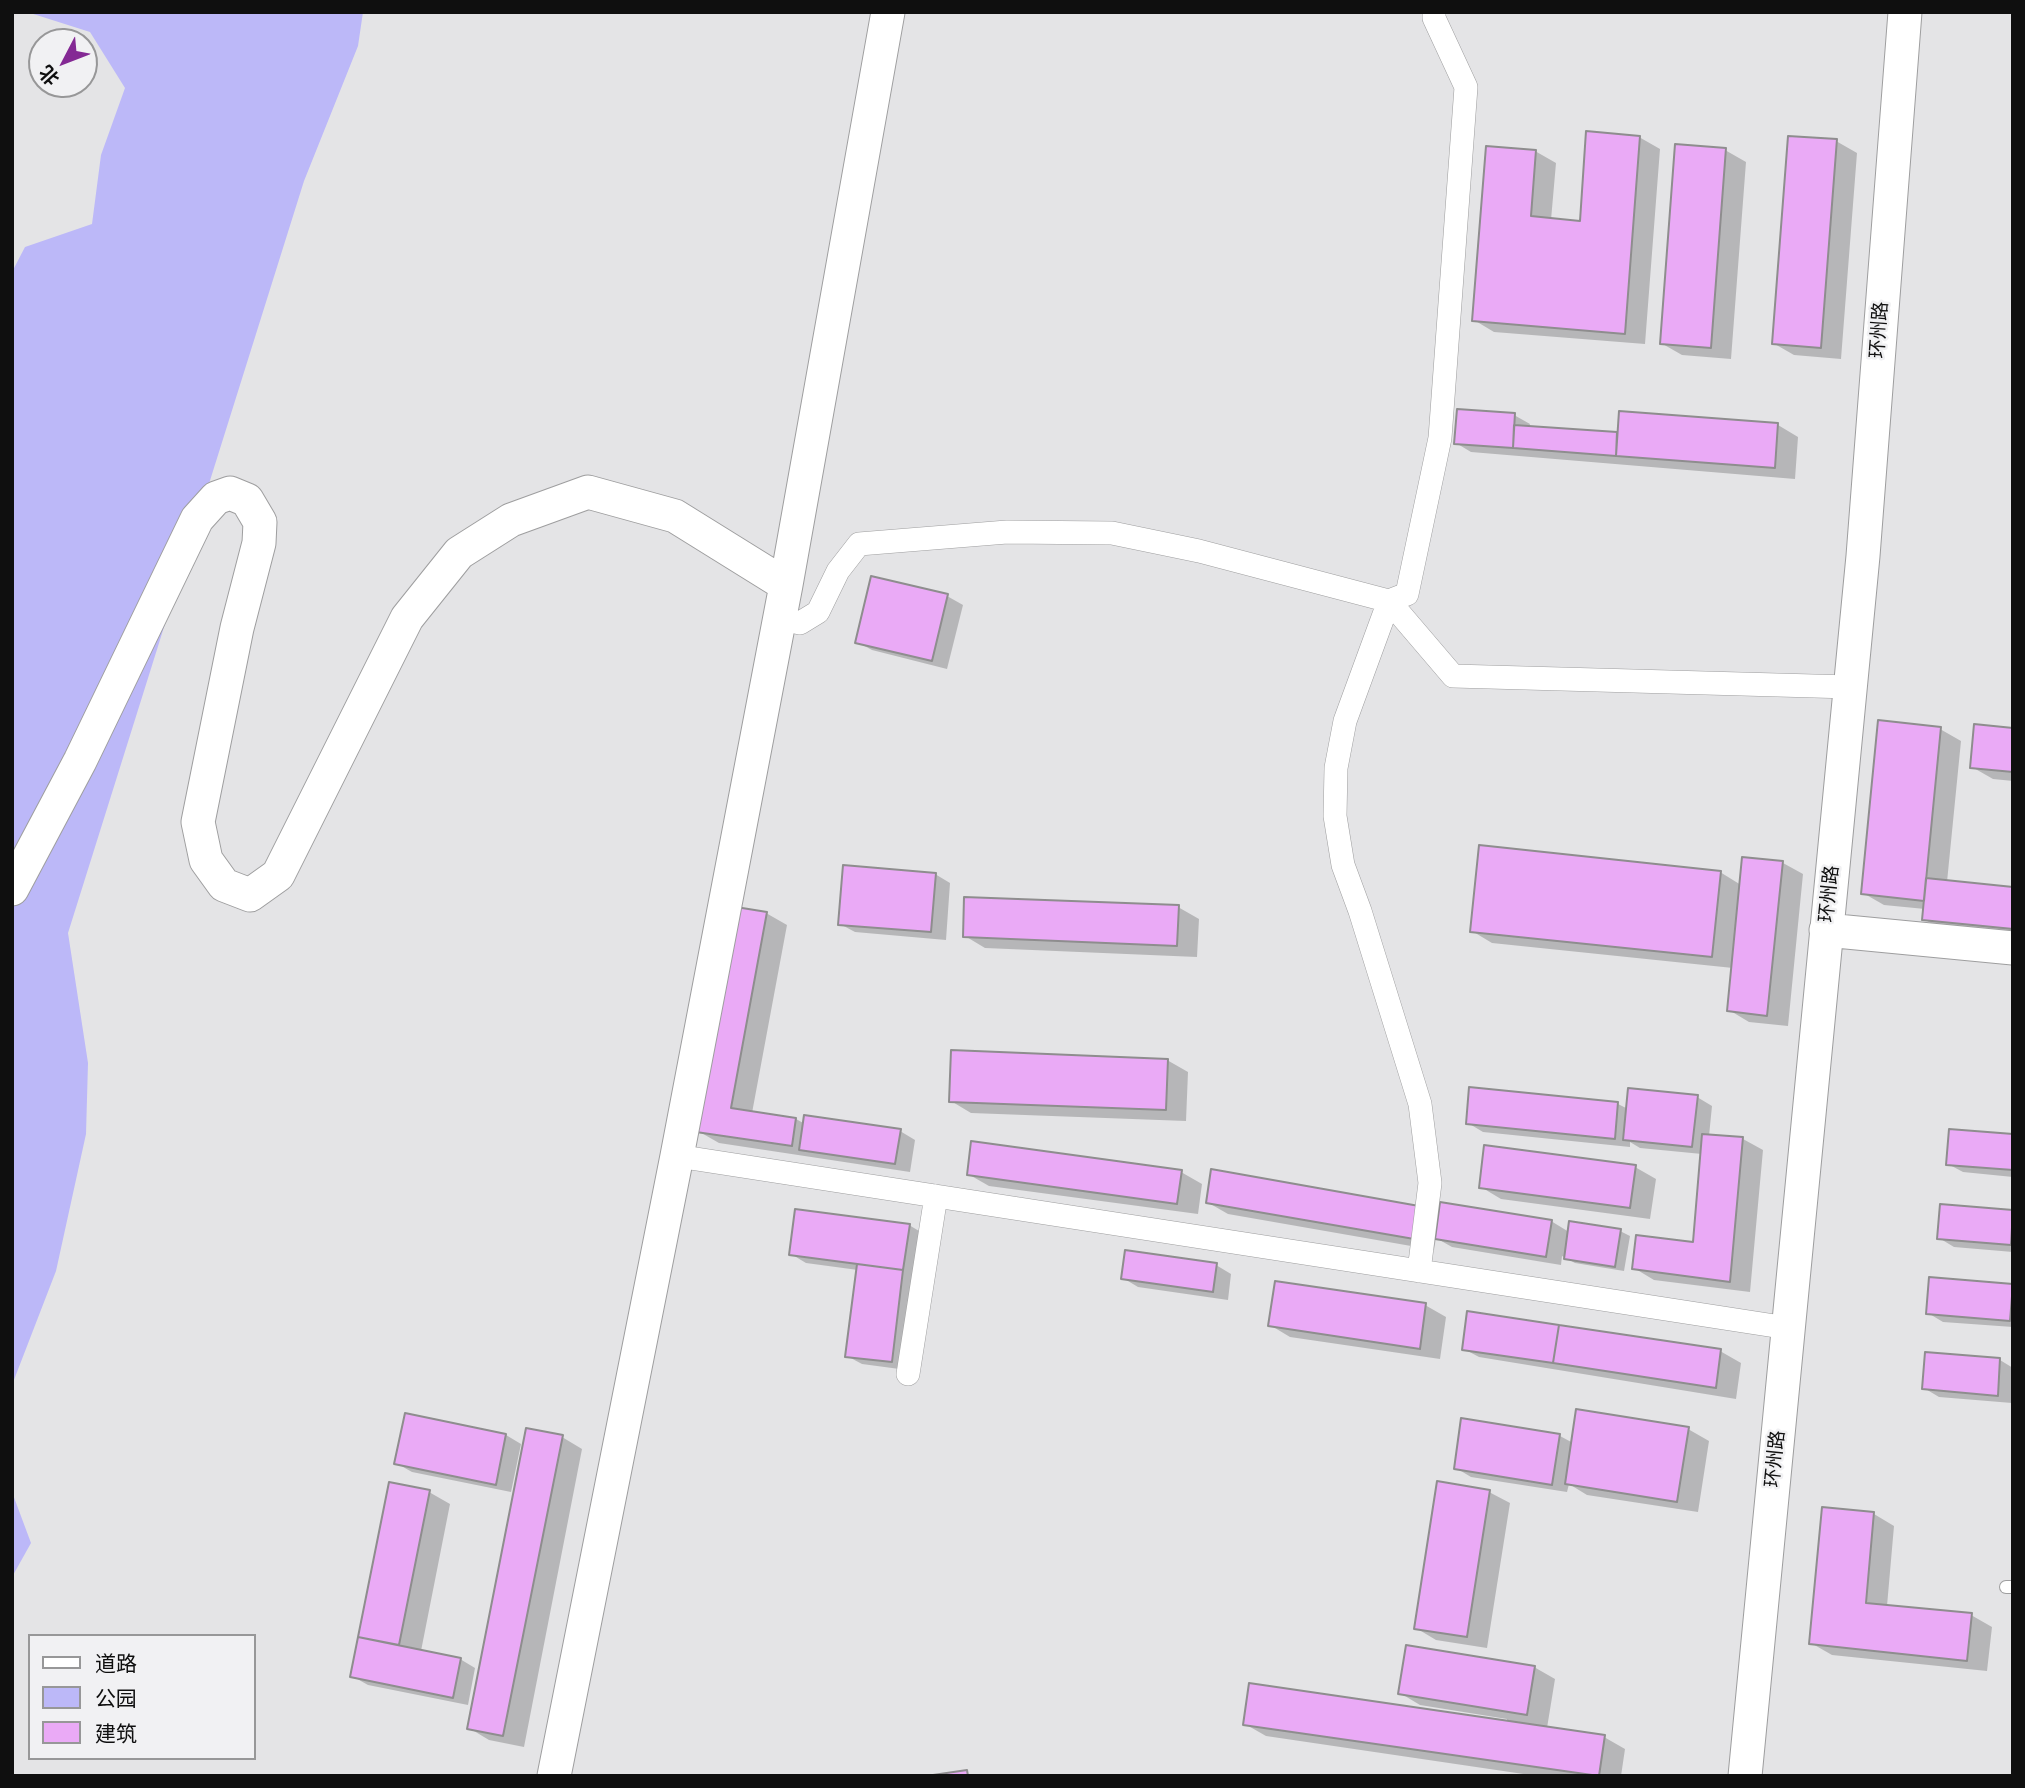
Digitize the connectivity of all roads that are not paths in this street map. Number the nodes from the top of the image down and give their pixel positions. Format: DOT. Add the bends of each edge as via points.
graph roads {
  1 [pos="888,12"];
  2 [pos="1434,12"];
  3 [pos="1905,12"];
  4 [pos="786,585"];
  5 [pos="1389,601"];
  6 [pos="779,618"];
  7 [pos="1850,687"];
  8 [pos="12,889"];
  9 [pos="1826,930"];
  10 [pos="2013,948"];
  11 [pos="677,1156"];
  12 [pos="936,1196"];
  13 [pos="1419,1271"];
  14 [pos="1788,1328"];
  15 [pos="908,1374"];
  16 [pos="554,1776"];
  17 [pos="1745,1776"];
  1 -- 4 [label="street"];
  2 -- 5 [label="street" via="1466,87 1460,187 1440,438 1407,594"];
  3 -- 7 [label="street, 环州路"];
  4 -- 6 [label="street"];
  4 -- 8 [label="street" via="675,516 588,492 511,520 459,553 408,618 278,875 250,895 224,885 206,860 198,822 259,543 260,522 247,500 230,493 216,498 197,519"];
  5 -- 6 [label="street" via="1112,533 1007,532 859,544 838,571 818,612 800,624"];
  5 -- 7 [label="street" via="1453,676"];
  5 -- 13 [label="street" via="1345,721 1336,768 1335,816 1343,865 1420,1104 1430,1183"];
  6 -- 11 [label="street"];
  7 -- 9 [label="street, 环州路"];
  9 -- 10 [label="street"];
  9 -- 14 [label="street, 环州路"];
  11 -- 12 [label="street"];
  11 -- 16 [label="street"];
  12 -- 13 [label="street"];
  12 -- 15 [label="street"];
  13 -- 14 [label="street"];
  14 -- 17 [label="street, 环州路"];
}
